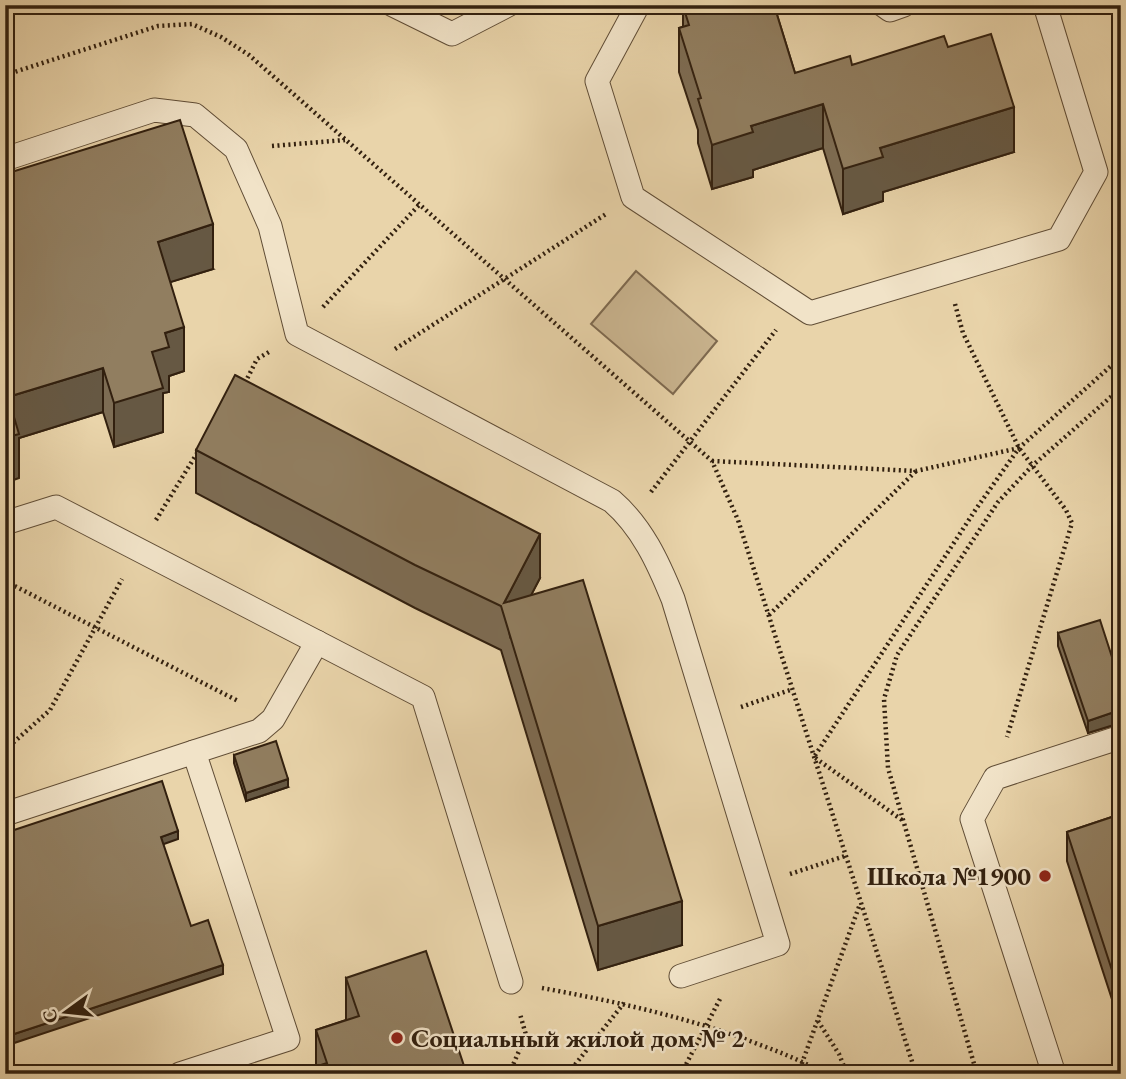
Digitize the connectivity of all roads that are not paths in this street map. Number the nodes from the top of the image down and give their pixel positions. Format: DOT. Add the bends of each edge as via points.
graph roads {
  1 [pos="393,5"];
  2 [pos="508,5"];
  3 [pos="638,5"];
  4 [pos="883,5"];
  5 [pos="904,5"];
  6 [pos="1045,5"];
  7 [pos="5,159"];
  8 [pos="5,523"];
  9 [pos="317,642"];
  10 [pos="1121,737"];
  11 [pos="194,752"];
  12 [pos="5,814"];
  13 [pos="681,976"];
  14 [pos="511,982"];
  15 [pos="180,1074"];
  16 [pos="1054,1074"];
  1 -- 2 [label="lane" via="452,34"];
  3 -- 6 [label="lane" via="597,81 634,197 810,313 1059,239 1096,172"];
  4 -- 5 [label="lane" via="890,9"];
  7 -- 13 [label="lane" via="154,110 195,115 236,149 270,226 297,334 612,501 631,517 673,599 778,944"];
  8 -- 9 [label="lane" via="56,507"];
  9 -- 11 [label="lane" via="273,719 259,731"];
  9 -- 14 [label="lane" via="423,697"];
  10 -- 16 [label="lane" via="995,778 972,818"];
  11 -- 12 [label="lane"];
  11 -- 15 [label="lane" via="288,1039"];
}
